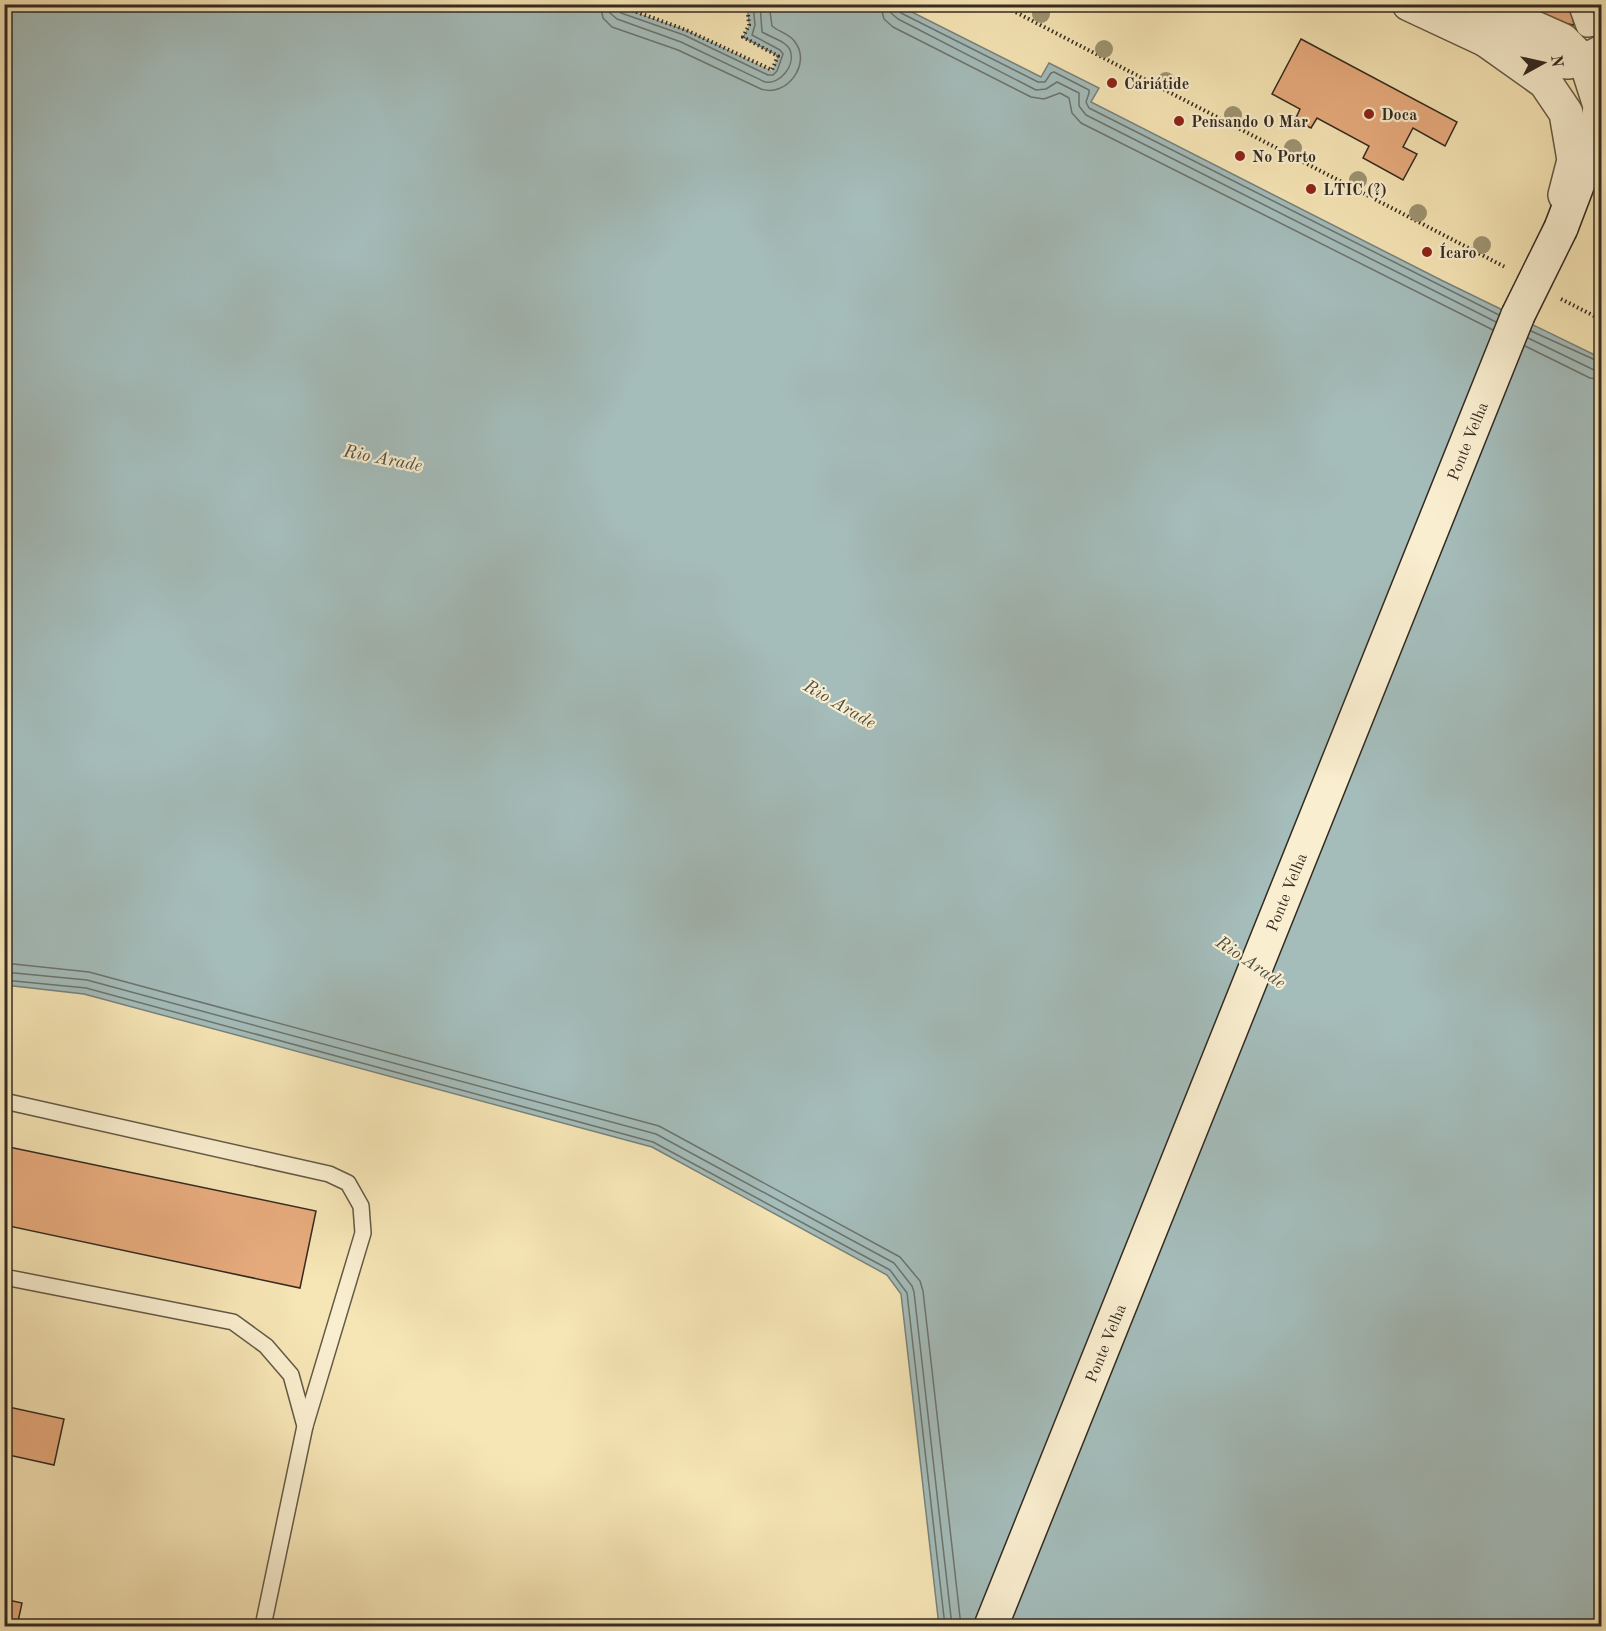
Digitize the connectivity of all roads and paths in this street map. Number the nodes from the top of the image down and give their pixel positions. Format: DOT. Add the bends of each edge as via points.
graph roads {
  1 [pos="615,4"];
  2 [pos="747,4"];
  3 [pos="1000,4"];
  4 [pos="1409,4"];
  5 [pos="1481,4"];
  6 [pos="1579,4"];
  7 [pos="1602,24"];
  8 [pos="1486,40"];
  9 [pos="1591,56"];
  10 [pos="1599,126"];
  11 [pos="1558,226"];
  12 [pos="1507,268"];
  13 [pos="4,1101"];
  14 [pos="4,1277"];
  15 [pos="305,1426"];
  16 [pos="263,1626"];
  17 [pos="991,1626"];
  1 -- 2 [label="path" via="686,30 772,70 778,56 742,37 749,25"];
  3 -- 12 [label="path"];
  4 -- 8 [label="main road"];
  5 -- 9 [label="main road"];
  6 -- 7 [label="street" via="1587,26"];
  8 -- 9 [label="main road" via="1543,60 1568,62"];
  8 -- 11 [label="main road" via="1545,82 1566,112 1574,160"];
  9 -- 10 [label="main road" via="1587,65 1600,106"];
  10 -- 11 [label="main road"];
  11 -- 17 [label="main road, Ponte Velha, bridge" via="1518,315"];
  13 -- 15 [label="lane" via="329,1174 348,1183 361,1206 363,1233"];
  14 -- 15 [label="lane" via="233,1322 266,1346 291,1375"];
  15 -- 16 [label="lane"];
}
